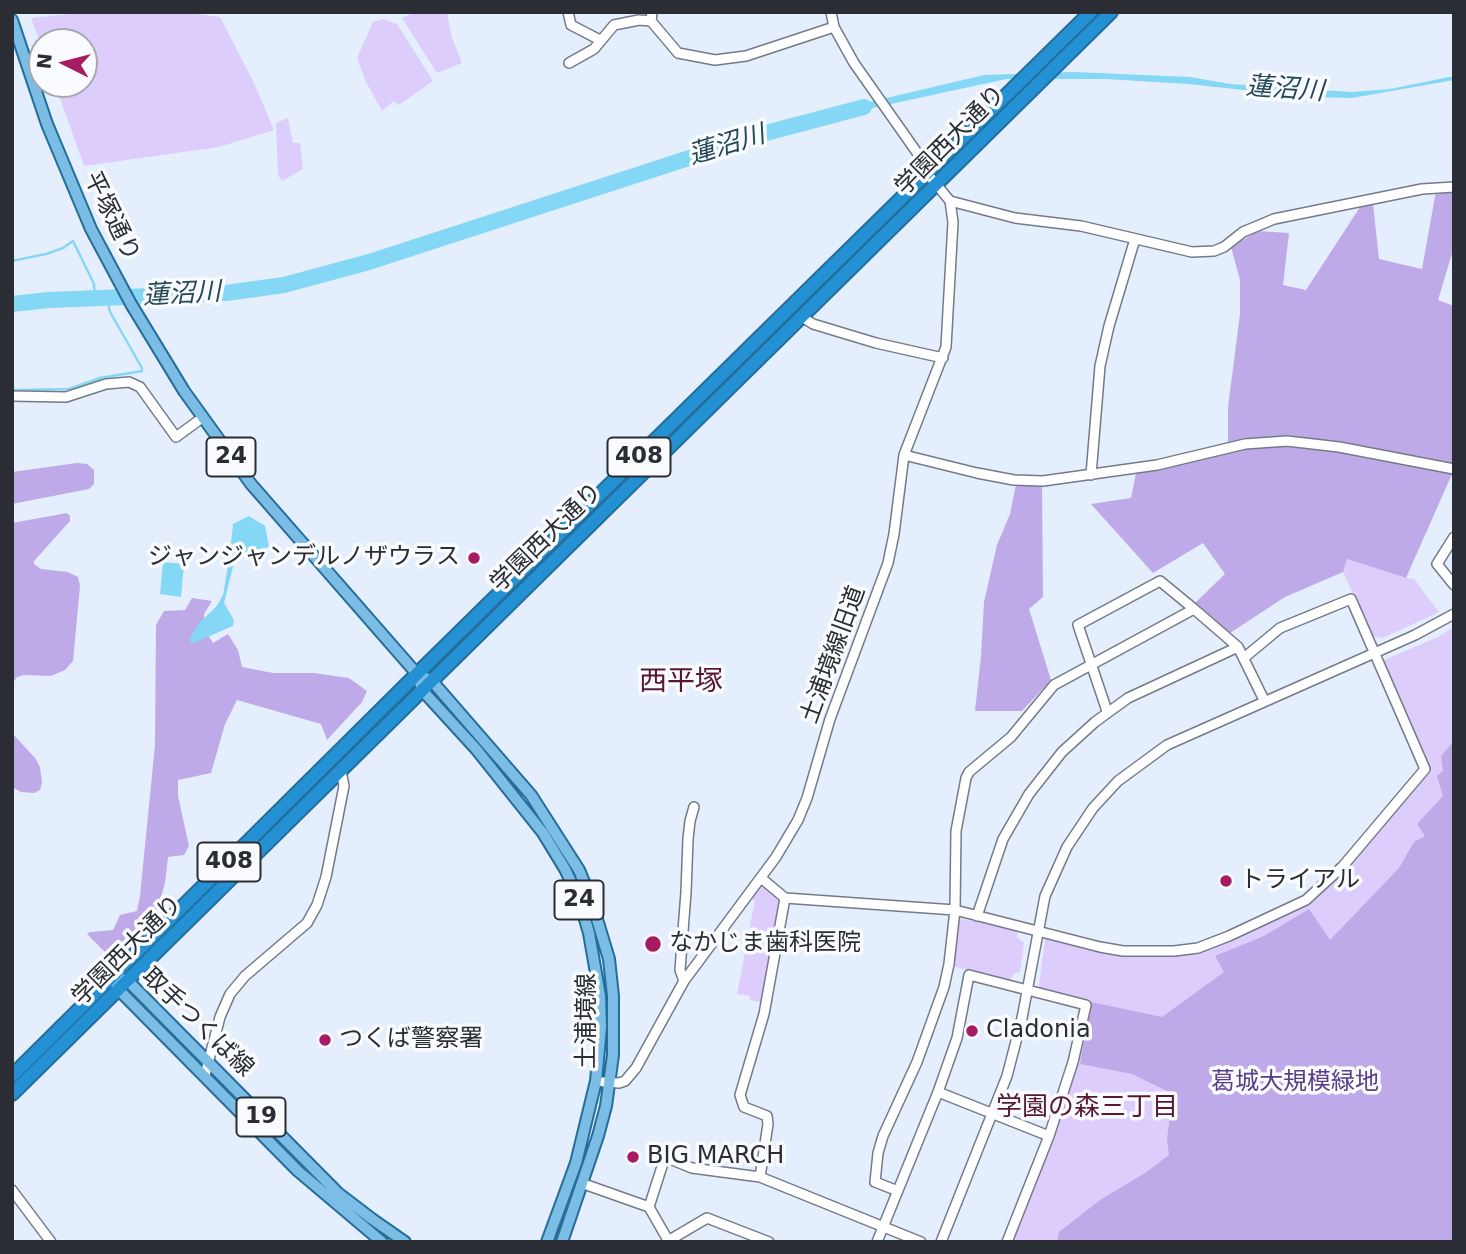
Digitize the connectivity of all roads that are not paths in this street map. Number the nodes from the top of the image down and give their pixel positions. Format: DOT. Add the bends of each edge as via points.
graph roads {
  1 [pos="568,12"];
  2 [pos="1091,12"];
  3 [pos="1111,12"];
  4 [pos="829,14"];
  5 [pos="652,17"];
  6 [pos="12,20"];
  7 [pos="834,27"];
  8 [pos="600,40"];
  9 [pos="569,62"];
  10 [pos="927,173"];
  11 [pos="937,184"];
  12 [pos="1454,187"];
  13 [pos="950,201"];
  14 [pos="1135,239"];
  15 [pos="802,317"];
  16 [pos="943,358"];
  17 [pos="12,396"];
  18 [pos="202,418"];
  19 [pos="904,455"];
  20 [pos="1454,469"];
  21 [pos="1091,475"];
  22 [pos="1454,537"];
  23 [pos="1454,585"];
  24 [pos="1194,609"];
  25 [pos="1454,614"];
  26 [pos="1238,647"];
  27 [pos="1375,652"];
  28 [pos="1245,657"];
  29 [pos="1093,665"];
  30 [pos="417,674"];
  31 [pos="432,681"];
  32 [pos="423,691"];
  33 [pos="1264,700"];
  34 [pos="1107,711"];
  35 [pos="341,771"];
  36 [pos="694,807"];
  37 [pos="761,878"];
  38 [pos="786,898"];
  39 [pos="955,910"];
  40 [pos="977,916"];
  41 [pos="1037,931"];
  42 [pos="684,981"];
  43 [pos="119,982"];
  44 [pos="1028,990"];
  45 [pos="209,1063"];
  46 [pos="205,1075"];
  47 [pos="12,1076"];
  48 [pos="596,1081"];
  49 [pos="610,1083"];
  50 [pos="938,1091"];
  51 [pos="12,1094"];
  52 [pos="994,1113"];
  53 [pos="1049,1136"];
  54 [pos="760,1177"];
  55 [pos="583,1184"];
  56 [pos="12,1190"];
  57 [pos="898,1191"];
  58 [pos="649,1207"];
  59 [pos="883,1226"];
  60 [pos="668,1241"];
  61 [pos="51,1242"];
  62 [pos="382,1242"];
  63 [pos="405,1242"];
  64 [pos="547,1242"];
  65 [pos="562,1242"];
  66 [pos="769,1242"];
  67 [pos="877,1242"];
  68 [pos="921,1242"];
  69 [pos="941,1242"];
  70 [pos="1007,1242"];
  1 -- 8 [label="street" via="571,25"];
  2 -- 10 [label="highway, 学園西大通り / 408"];
  3 -- 11 [label="highway, 学園西大通り / 408"];
  4 -- 7 [label="street"];
  5 -- 7 [label="street" via="678,53 715,60 746,56"];
  5 -- 8 [label="street" via="614,25"];
  6 -- 18 [label="main road, 平塚通り / 24" via="66,173 91,229"];
  7 -- 10 [label="street"];
  8 -- 9 [label="street" via="594,49"];
  10 -- 11 [label="street"];
  10 -- 30 [label="highway, 学園西大通り / 408"];
  11 -- 13 [label="street"];
  11 -- 15 [label="highway, 学園西大通り / 408"];
  12 -- 14 [label="street" via="1422,189 1274,219 1214,251 1192,252"];
  13 -- 14 [label="street" via="1015,218 1082,226"];
  13 -- 16 [label="street, 土浦境線旧道" via="952,235"];
  14 -- 21 [label="street" via="1100,366"];
  15 -- 16 [label="street" via="876,343"];
  15 -- 31 [label="highway, 学園西大通り / 408"];
  16 -- 19 [label="street, 土浦境線旧道"];
  17 -- 18 [label="street" via="65,397 129,382 140,387 176,437"];
  18 -- 30 [label="main road, 平塚通り / 24" via="251,484"];
  19 -- 21 [label="street" via="1014,480"];
  19 -- 37 [label="street, 土浦境線旧道" via="888,564 830,719 807,798"];
  20 -- 21 [label="street" via="1277,440"];
  22 -- 23 [label="street" via="1437,564"];
  24 -- 26 [label="street"];
  24 -- 29 [label="street"];
  24 -- 29 [label="street" via="1160,581 1079,625"];
  25 -- 27 [label="street"];
  26 -- 28 [label="street"];
  26 -- 34 [label="street" via="1153,684"];
  27 -- 28 [label="street" via="1351,599 1280,628"];
  27 -- 33 [label="street"];
  27 -- 41 [label="street" via="1425,769 1343,866 1306,900 1198,948 1174,951 1123,951"];
  28 -- 33 [label="street"];
  29 -- 34 [label="street"];
  29 -- 39 [label="street" via="1054,685 1011,737 966,778 956,831"];
  30 -- 31 [label="main road, 平塚通り / 24"];
  30 -- 32 [label="main road, 平塚通り / 24"];
  30 -- 43 [label="highway, 学園西大通り / 408"];
  31 -- 32 [label="highway, 学園西大通り / 408"];
  31 -- 49 [label="main road, 土浦境線 / 24" via="531,795 579,870 609,960 614,996"];
  32 -- 35 [label="highway, 学園西大通り / 408"];
  32 -- 48 [label="main road, 土浦境線 / 24" via="543,833 574,889 589,933 600,996"];
  33 -- 41 [label="street" via="1167,745 1104,795 1080,823 1058,863"];
  34 -- 40 [label="street" via="1062,752 1024,801 996,856"];
  35 -- 43 [label="highway, 学園西大通り / 408"];
  35 -- 45 [label="street" via="344,786 317,905 307,923 230,994"];
  36 -- 42 [label="street" via="680,970"];
  37 -- 38 [label="street"];
  37 -- 42 [label="street, 土浦境線旧道"];
  38 -- 39 [label="street"];
  38 -- 54 [label="street" via="764,1014 740,1095 744,1107 767,1116"];
  39 -- 40 [label="street"];
  39 -- 57 [label="street" via="944,987 878,1153 875,1182"];
  40 -- 41 [label="street"];
  41 -- 44 [label="street"];
  42 -- 49 [label="street, 土浦境線旧道" via="636,1068 625,1081"];
  43 -- 45 [label="main road, 取手つくば線 / 19"];
  43 -- 46 [label="main road, 取手つくば線 / 19"];
  43 -- 47 [label="highway, 学園西大通り / 408"];
  43 -- 51 [label="highway, 学園西大通り / 408"];
  44 -- 50 [label="street" via="969,975 957,1038"];
  44 -- 52 [label="street"];
  44 -- 53 [label="street" via="1086,1005"];
  45 -- 46 [label="street"];
  45 -- 63 [label="main road, 取手つくば線 / 19" via="338,1193"];
  46 -- 62 [label="main road, 取手つくば線 / 19" via="298,1171"];
  48 -- 49 [label="street"];
  48 -- 64 [label="main road, 土浦境線 / 24" via="578,1158"];
  49 -- 55 [label="main road, 土浦境線 / 24"];
  50 -- 52 [label="street"];
  50 -- 57 [label="street"];
  52 -- 53 [label="street"];
  52 -- 69 [label="street"];
  53 -- 70 [label="street"];
  54 -- 58 [label="street" via="692,1168 666,1157"];
  54 -- 59 [label="street"];
  55 -- 58 [label="street"];
  55 -- 65 [label="main road, 土浦境線 / 24"];
  56 -- 61 [label="street"];
  57 -- 59 [label="street"];
  58 -- 60 [label="street"];
  59 -- 67 [label="street"];
  59 -- 68 [label="street"];
  60 -- 66 [label="street" via="707,1218"];
}
